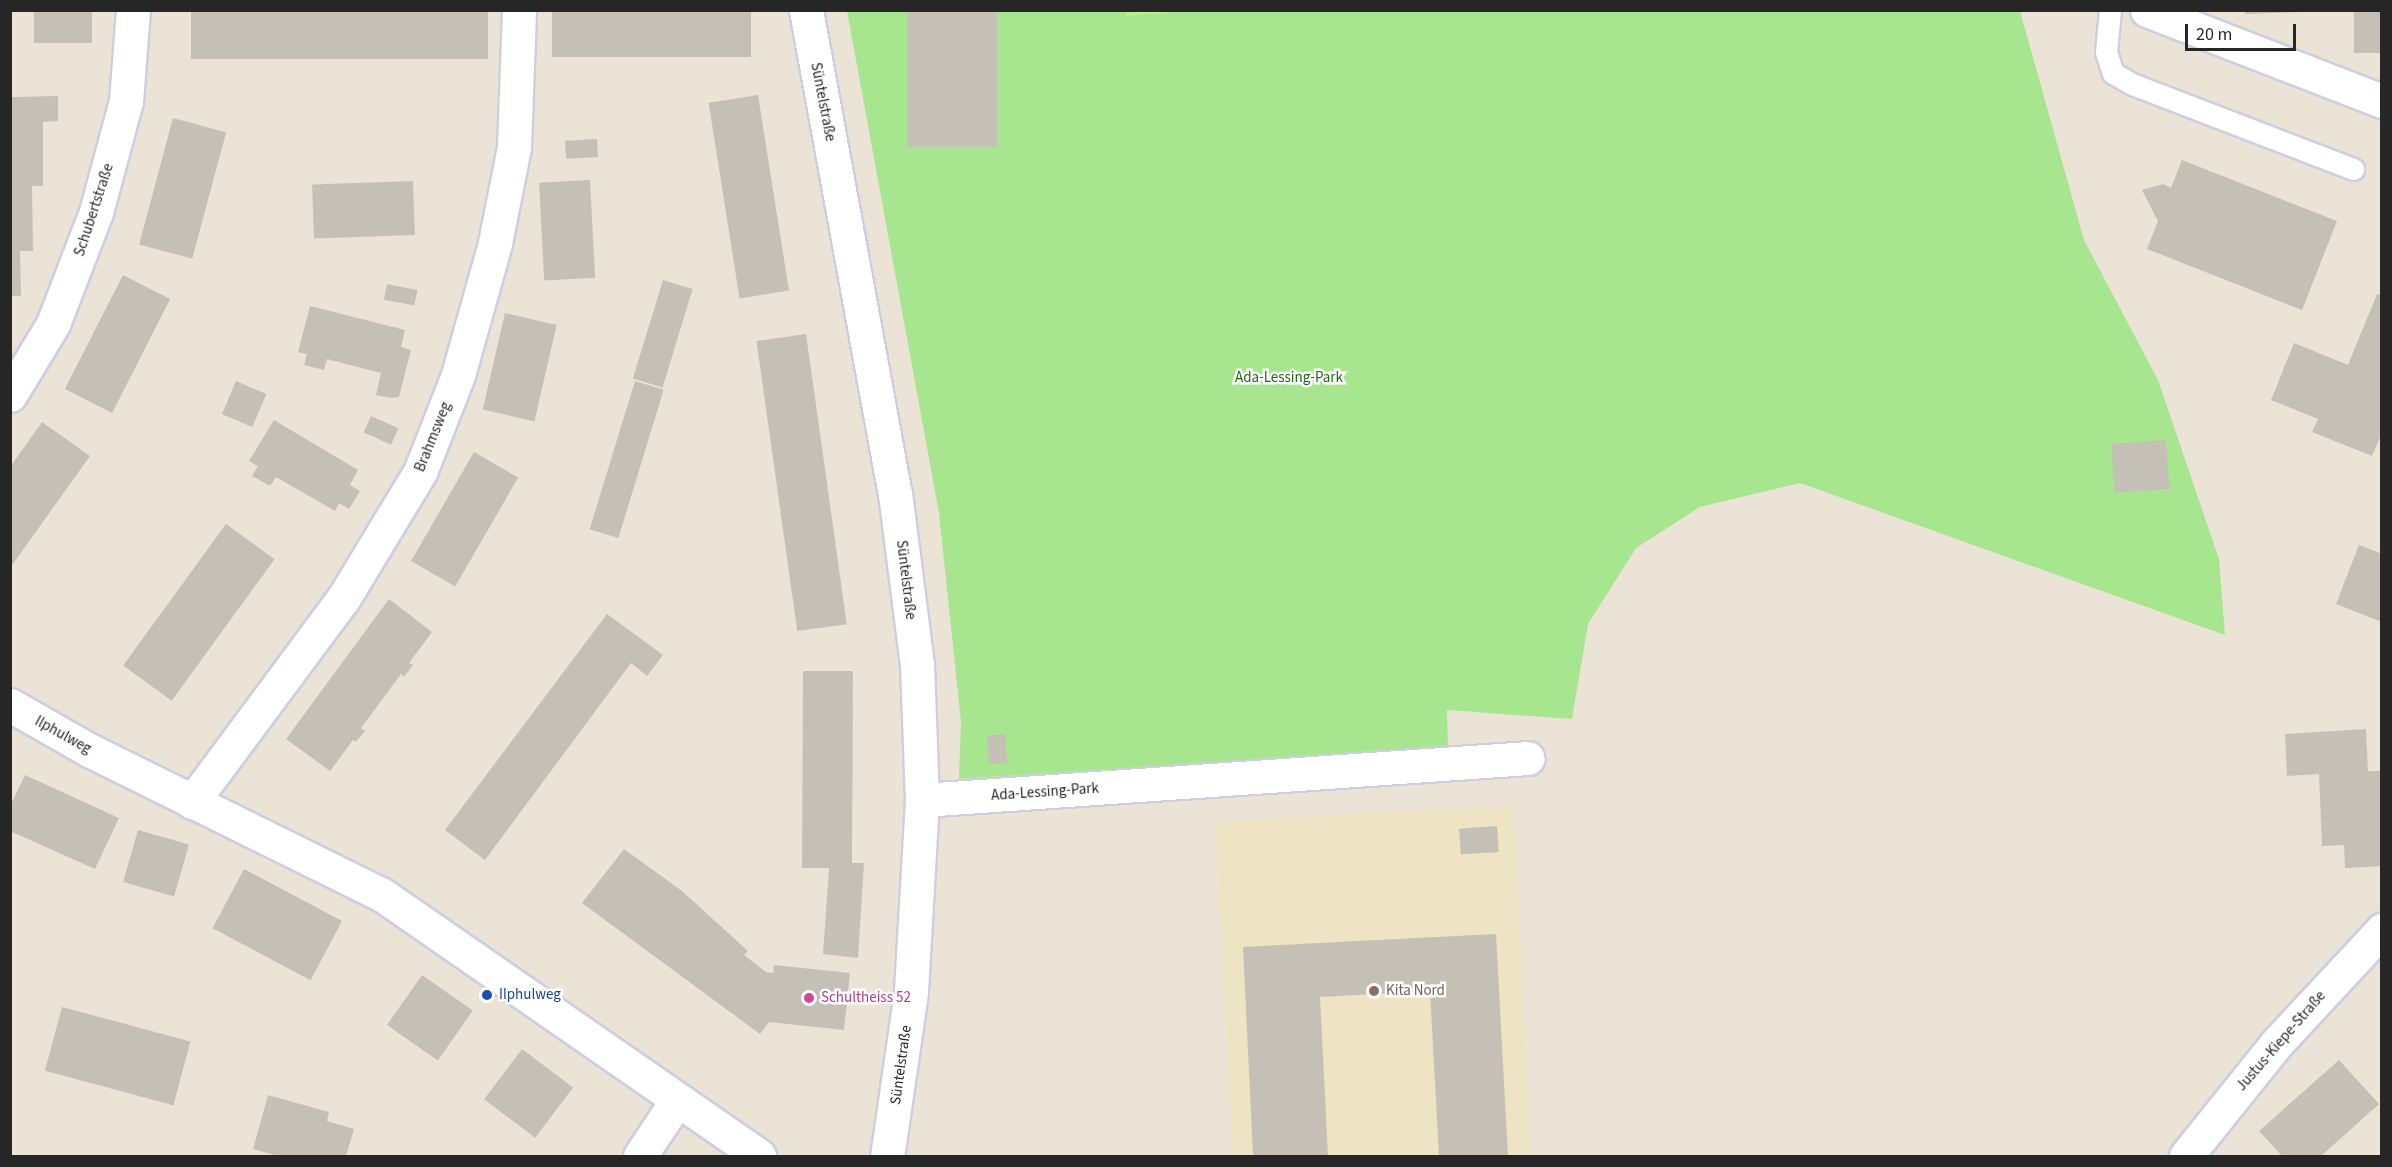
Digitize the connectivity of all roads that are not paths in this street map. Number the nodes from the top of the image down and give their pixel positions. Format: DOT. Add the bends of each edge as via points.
graph roads {
  1 [pos="134,10"];
  2 [pos="519,10"];
  3 [pos="806,10"];
  4 [pos="2110,10"];
  5 [pos="2147,10"];
  6 [pos="2382,101"];
  7 [pos="2353,170"];
  8 [pos="10,395"];
  9 [pos="10,705"];
  10 [pos="1528,758"];
  11 [pos="922,800"];
  12 [pos="192,802"];
  13 [pos="2382,930"];
  14 [pos="677,1100"];
  15 [pos="640,1156"];
  16 [pos="759,1156"];
  17 [pos="887,1156"];
  18 [pos="2186,1156"];
  1 -- 8 [label="street, Schubertstraße" via="126,101 96,212 53,324"];
  2 -- 12 [label="street, Brahmsweg" via="514,147 495,243 458,375 420,472 343,599"];
  3 -- 11 [label="street, Süntelstraße" via="895,493 917,664"];
  4 -- 7 [label="lane" via="2106,52 2113,73 2132,84"];
  5 -- 6 [label="street"];
  9 -- 12 [label="street, Ilphulweg"];
  10 -- 11 [label="street, Ada-Lessing-Park"];
  11 -- 17 [label="street, Süntelstraße" via="911,992"];
  12 -- 14 [label="street, Ilphulweg" via="381,894"];
  13 -- 18 [label="street, Justus-Kiepe-Straße" via="2276,1044"];
  14 -- 15 [label="street"];
  14 -- 16 [label="street, Ilphulweg"];
}
